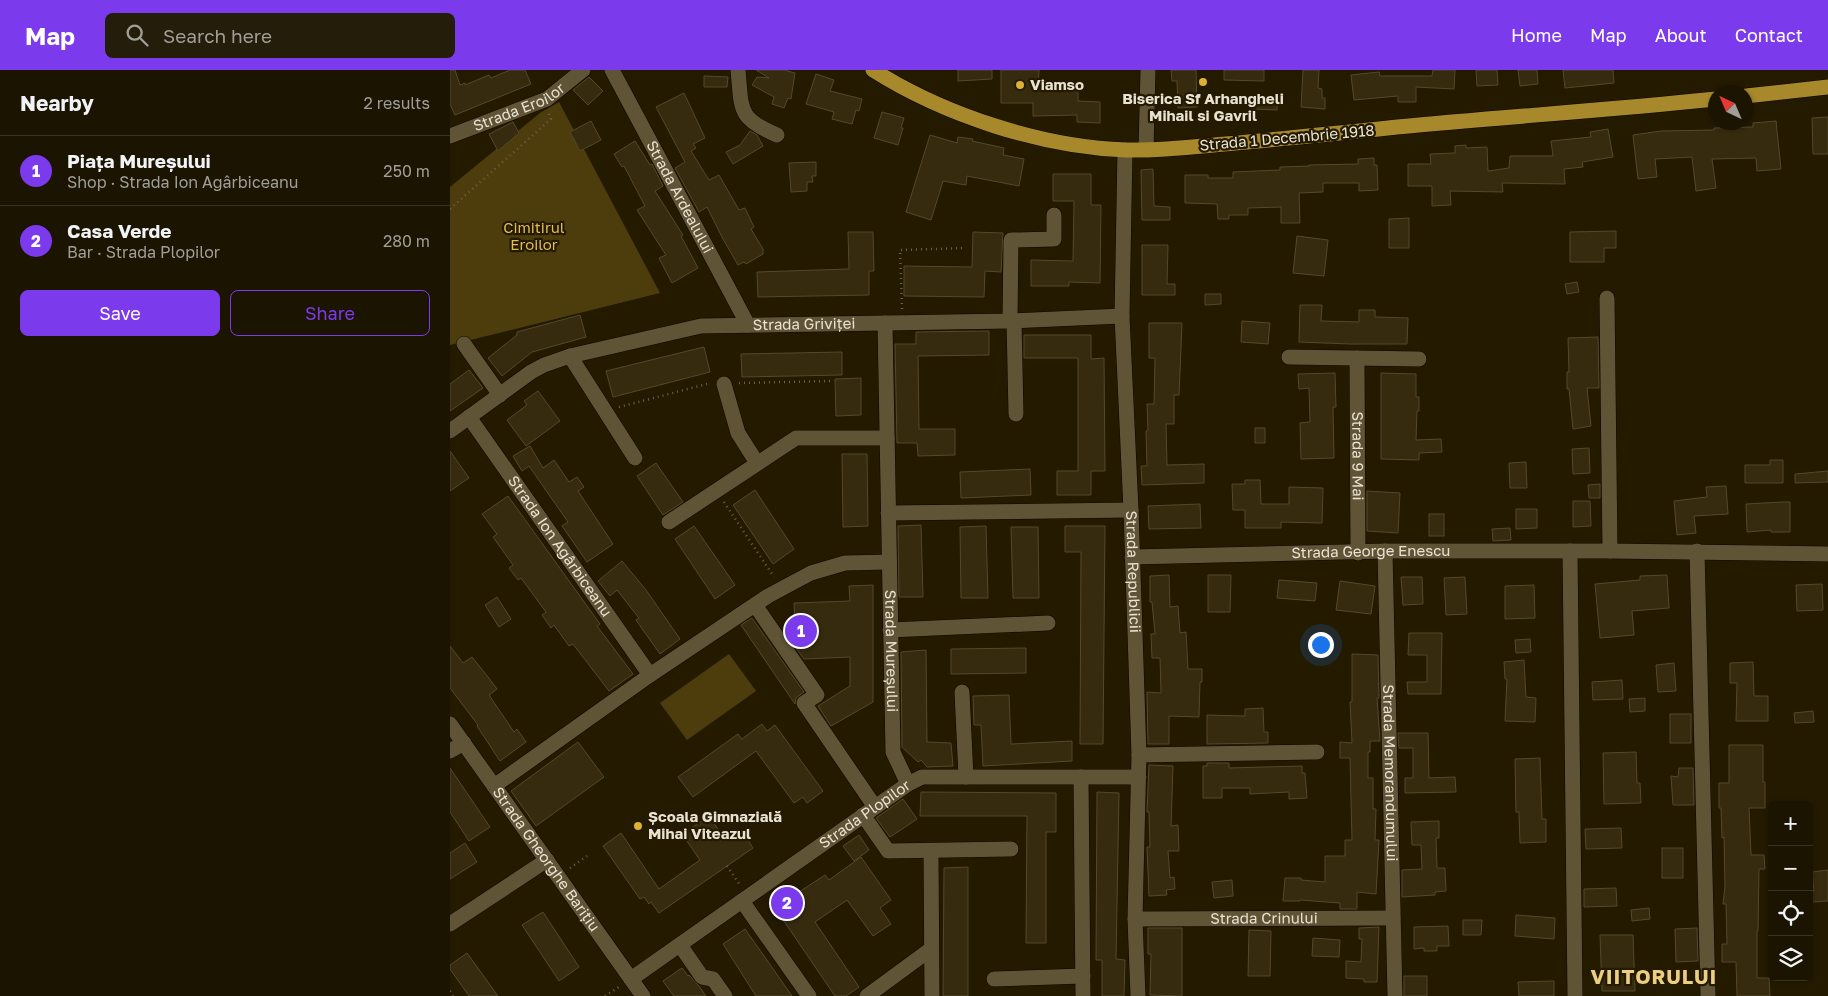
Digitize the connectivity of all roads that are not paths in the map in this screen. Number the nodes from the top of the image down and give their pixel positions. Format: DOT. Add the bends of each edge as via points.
graph roads {
  1 [pos="583,70"];
  2 [pos="612,70"];
  3 [pos="738,70"];
  4 [pos="872,70"];
  5 [pos="1148,70"];
  6 [pos="1828,87"];
  7 [pos="1753,95"];
  8 [pos="1708,100"];
  9 [pos="777,135"];
  10 [pos="450,136"];
  11 [pos="1125,150"];
  12 [pos="1146,150"];
  13 [pos="1054,214"];
  14 [pos="1607,298"];
  15 [pos="1122,316"];
  16 [pos="1012,321"];
  17 [pos="885,323"];
  18 [pos="748,325"];
  19 [pos="464,344"];
  20 [pos="570,356"];
  21 [pos="1289,357"];
  22 [pos="1358,358"];
  23 [pos="1419,359"];
  24 [pos="724,384"];
  25 [pos="500,395"];
  26 [pos="1016,414"];
  27 [pos="469,418"];
  28 [pos="450,431"];
  29 [pos="887,438"];
  30 [pos="634,458"];
  31 [pos="757,463"];
  32 [pos="1131,510"];
  33 [pos="888,513"];
  34 [pos="670,522"];
  35 [pos="1385,551"];
  36 [pos="1570,551"];
  37 [pos="1610,551"];
  38 [pos="1697,551"];
  39 [pos="1358,553"];
  40 [pos="1828,554"];
  41 [pos="1132,557"];
  42 [pos="889,562"];
  43 [pos="755,605"];
  44 [pos="1048,623"];
  45 [pos="890,630"];
  46 [pos="650,675"];
  47 [pos="962,692"];
  48 [pos="450,724"];
  49 [pos="464,743"];
  50 [pos="450,751"];
  51 [pos="1318,752"];
  52 [pos="1138,755"];
  53 [pos="966,777"];
  54 [pos="1081,777"];
  55 [pos="1139,777"];
  56 [pos="908,784"];
  57 [pos="494,786"];
  58 [pos="869,811"];
  59 [pos="1011,849"];
  60 [pos="931,851"];
  61 [pos="547,860"];
  62 [pos="745,898"];
  63 [pos="1393,918"];
  64 [pos="1135,919"];
  65 [pos="450,924"];
  66 [pos="680,945"];
  67 [pos="931,949"];
  68 [pos="1083,976"];
  69 [pos="631,979"];
  70 [pos="994,979"];
  71 [pos="643,996"];
  72 [pos="725,996"];
  73 [pos="809,996"];
  74 [pos="867,996"];
  75 [pos="932,996"];
  76 [pos="1083,996"];
  77 [pos="1138,996"];
  78 [pos="1395,996"];
  79 [pos="1575,996"];
  80 [pos="1708,996"];
  1 -- 10 [label="street, Strada Eroilor" via="542,101"];
  2 -- 18 [label="street, Strada Ardealului"];
  3 -- 9 [label="street" via="741,106 757,127"];
  4 -- 11 [label="main road, Strada 1 Decembrie 1918" via="976,120 1056,140"];
  5 -- 12 [label="street"];
  6 -- 7 [label="main road"];
  8 -- 12 [label="main road, Strada 1 Decembrie 1918"];
  11 -- 12 [label="main road, Strada 1 Decembrie 1918"];
  11 -- 15 [label="street, Strada Republicii"];
  13 -- 16 [label="street" via="1054,239 1011,240"];
  14 -- 37 [label="street"];
  15 -- 16 [label="street, Strada Griviței"];
  15 -- 32 [label="street, Strada Republicii"];
  16 -- 17 [label="street, Strada Griviței"];
  16 -- 26 [label="street"];
  17 -- 18 [label="street, Strada Griviței"];
  17 -- 29 [label="street, Strada Mureșului"];
  18 -- 20 [label="street, Strada Griviței" via="701,326"];
  19 -- 25 [label="street"];
  20 -- 25 [label="street, Strada Griviței" via="531,372"];
  20 -- 30 [label="street"];
  21 -- 22 [label="street"];
  22 -- 23 [label="street"];
  22 -- 39 [label="street, Strada 9 Mai"];
  24 -- 31 [label="street" via="738,433"];
  25 -- 27 [label="street, Strada Griviței"];
  27 -- 28 [label="street, Strada Griviței"];
  27 -- 46 [label="street, Strada Ion Agârbiceanu"];
  29 -- 31 [label="street" via="796,438"];
  29 -- 33 [label="street, Strada Mureșului"];
  31 -- 34 [label="street"];
  32 -- 33 [label="street"];
  32 -- 41 [label="street, Strada Republicii"];
  33 -- 42 [label="street, Strada Mureșului"];
  35 -- 36 [label="street, Strada George Enescu"];
  35 -- 39 [label="street, Strada George Enescu"];
  35 -- 63 [label="street, Strada Memorandumului"];
  36 -- 37 [label="street, Strada George Enescu"];
  36 -- 79 [label="street"];
  37 -- 38 [label="street, Strada George Enescu"];
  38 -- 40 [label="street, Strada George Enescu"];
  38 -- 80 [label="street"];
  39 -- 41 [label="street, Strada George Enescu"];
  41 -- 52 [label="street, Strada Republicii"];
  42 -- 43 [label="street" via="845,563 812,573"];
  42 -- 45 [label="street, Strada Mureșului"];
  43 -- 46 [label="street"];
  43 -- 58 [label="street" via="817,695 804,704"];
  44 -- 45 [label="street"];
  45 -- 56 [label="street, Strada Mureșului" via="893,752"];
  46 -- 57 [label="street"];
  47 -- 53 [label="street"];
  48 -- 49 [label="street, Strada Gheorghe Barițiu"];
  49 -- 50 [label="street"];
  49 -- 57 [label="street, Strada Gheorghe Barițiu"];
  51 -- 52 [label="street"];
  52 -- 55 [label="street, Strada Republicii"];
  53 -- 54 [label="street, Strada Plopilor"];
  53 -- 56 [label="street, Strada Plopilor" via="922,777"];
  54 -- 55 [label="street, Strada Plopilor"];
  54 -- 68 [label="street"];
  55 -- 64 [label="street, Strada Republicii"];
  56 -- 58 [label="street, Strada Plopilor"];
  57 -- 61 [label="street, Strada Gheorghe Barițiu"];
  58 -- 60 [label="street" via="888,851"];
  58 -- 62 [label="street, Strada Plopilor"];
  59 -- 60 [label="street"];
  60 -- 67 [label="street"];
  61 -- 65 [label="street"];
  61 -- 69 [label="street, Strada Gheorghe Barițiu"];
  62 -- 66 [label="street, Strada Plopilor"];
  62 -- 73 [label="street"];
  63 -- 64 [label="street, Strada Crinului"];
  63 -- 78 [label="street, Strada Memorandumului"];
  64 -- 77 [label="street, Strada Republicii"];
  66 -- 69 [label="street, Strada Plopilor"];
  66 -- 72 [label="street" via="702,976 713,979"];
  67 -- 74 [label="street"];
  67 -- 75 [label="street"];
  68 -- 70 [label="street"];
  68 -- 76 [label="street"];
  69 -- 71 [label="street, Strada Gheorghe Barițiu"];
}
